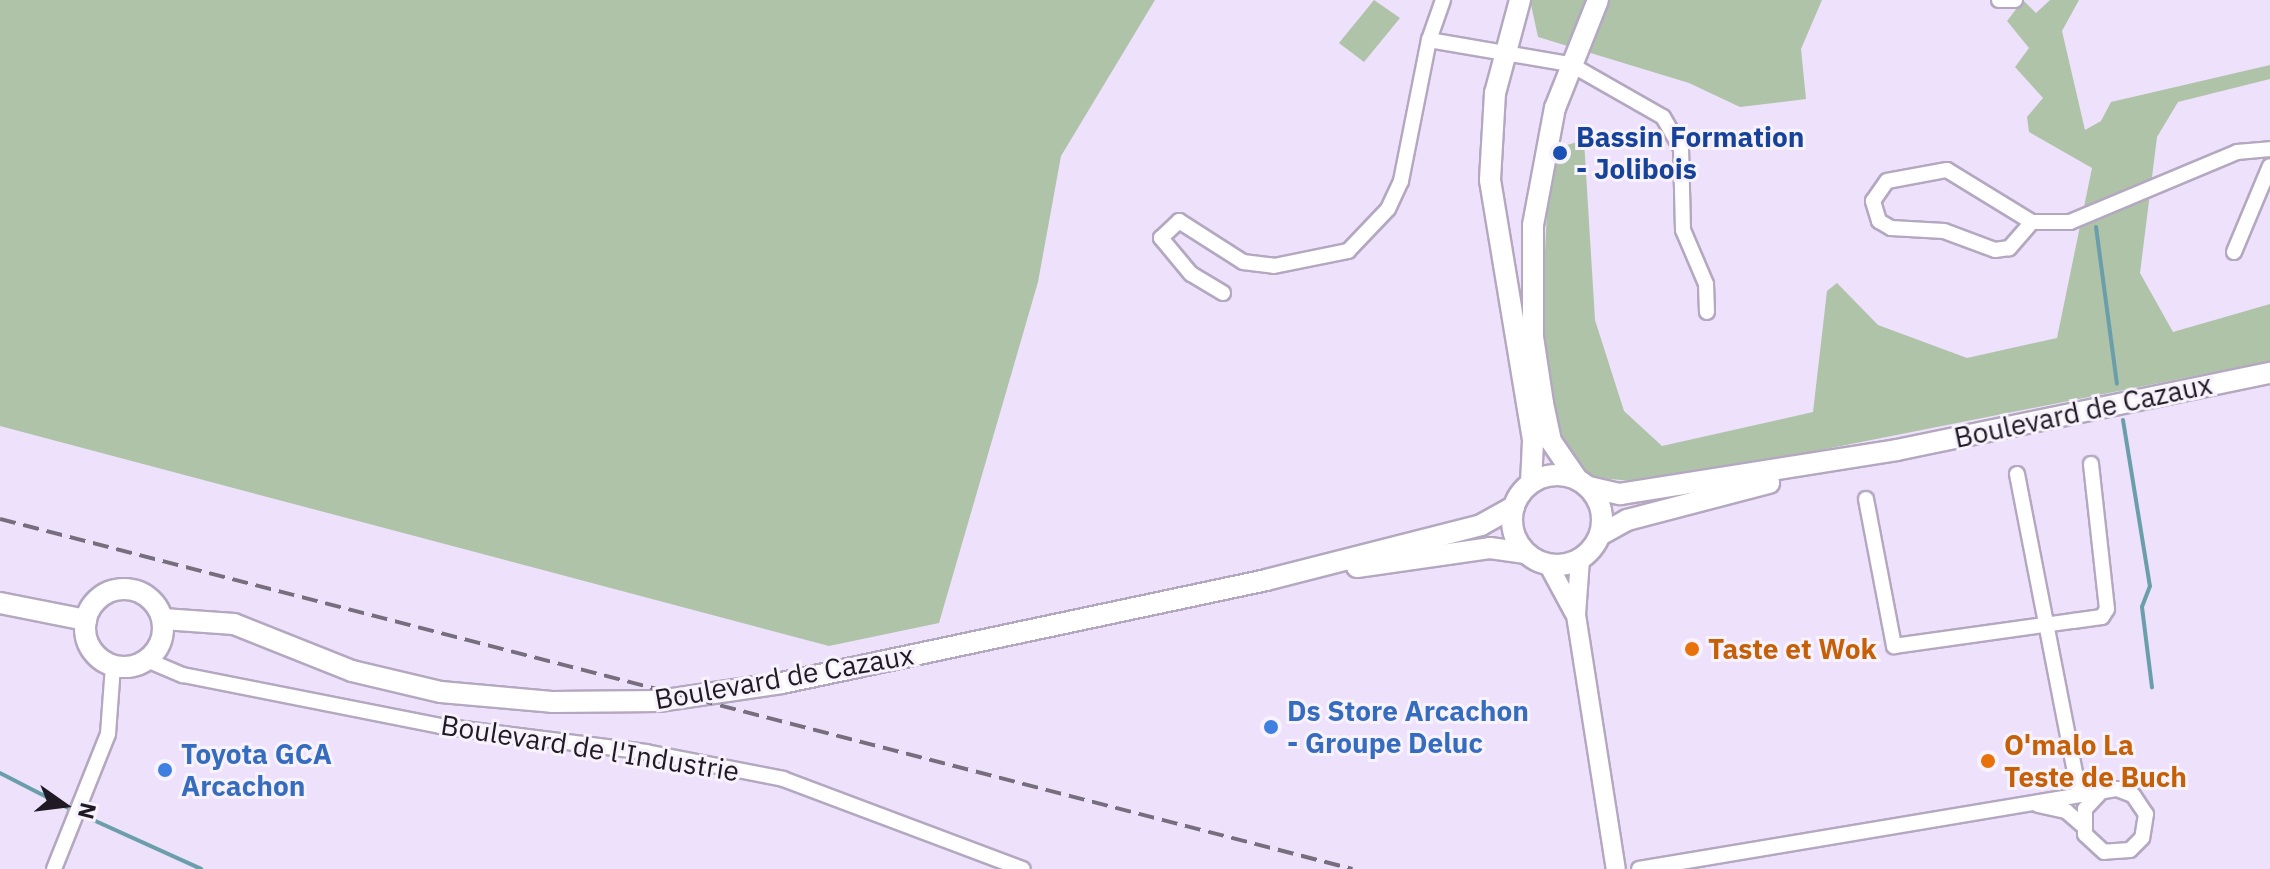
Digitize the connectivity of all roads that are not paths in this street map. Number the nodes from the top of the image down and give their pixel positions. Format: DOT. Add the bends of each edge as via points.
graph roads {
  1 [pos="1443,0"];
  2 [pos="1520,0"];
  3 [pos="1598,0"];
  4 [pos="1999,0"];
  5 [pos="2015,0"];
  6 [pos="1429,40"];
  7 [pos="1503,56"];
  8 [pos="1570,64"];
  9 [pos="2270,149"];
  10 [pos="2270,166"];
  11 [pos="2032,222"];
  12 [pos="2234,252"];
  13 [pos="1223,293"];
  14 [pos="1707,312"];
  15 [pos="2270,373"];
  16 [pos="1897,450"];
  17 [pos="2091,464"];
  18 [pos="2017,474"];
  19 [pos="1531,483"];
  20 [pos="1583,483"];
  21 [pos="1866,499"];
  22 [pos="1514,507"];
  23 [pos="1600,535"];
  24 [pos="1526,553"];
  25 [pos="1580,559"];
  26 [pos="1548,564"];
  27 [pos="1266,580"];
  28 [pos="2,603"];
  29 [pos="1576,615"];
  30 [pos="163,619"];
  31 [pos="86,620"];
  32 [pos="2049,622"];
  33 [pos="147,660"];
  34 [pos="113,666"];
  35 [pos="2101,792"];
  36 [pos="2079,793"];
  37 [pos="2026,803"];
  38 [pos="2083,826"];
  39 [pos="54,869"];
  40 [pos="1023,869"];
  41 [pos="1616,869"];
  42 [pos="1639,869"];
  1 -- 6 [label="street"];
  2 -- 7 [label="main road"];
  3 -- 8 [label="main road"];
  4 -- 5 [label="street"];
  6 -- 7 [label="street"];
  6 -- 13 [label="street" via="1401,181 1388,209 1348,251 1274,266 1243,262 1179,221 1161,238 1191,274"];
  7 -- 8 [label="street"];
  7 -- 19 [label="main road" via="1490,180 1533,441"];
  8 -- 14 [label="street" via="1663,117 1672,130 1683,164 1683,230 1706,284"];
  8 -- 20 [label="main road" via="1539,175 1531,284 1551,441"];
  9 -- 11 [label="street" via="2237,152 2070,222"];
  10 -- 12 [label="street"];
  11 -- 11 [label="street" via="2009,248 1995,250 1944,231 1891,228 1879,221 1873,201 1887,181 1947,170"];
  15 -- 16 [label="main road, Boulevard de Cazaux"];
  16 -- 20 [label="main road, Boulevard de Cazaux" via="1620,494"];
  16 -- 23 [label="main road, Boulevard de Cazaux" via="1627,520"];
  17 -- 32 [label="street" via="2107,609 2102,617"];
  18 -- 32 [label="street"];
  19 -- 20 [label="main road" via="1554,474"];
  19 -- 22 [label="main road"];
  20 -- 23 [label="main road" via="1602,510"];
  21 -- 32 [label="street" via="1894,646"];
  22 -- 24 [label="main road" via="1513,528"];
  22 -- 27 [label="main road, Boulevard de Cazaux" via="1481,525"];
  23 -- 25 [label="main road"];
  24 -- 26 [label="main road"];
  24 -- 27 [label="main road, Boulevard de Cazaux" via="1490,548"];
  25 -- 26 [label="main road"];
  25 -- 29 [label="street"];
  26 -- 29 [label="street"];
  27 -- 30 [label="main road, Boulevard de Cazaux" via="782,683 609,703 441,692 352,671 216,620"];
  28 -- 31 [label="main road"];
  29 -- 41 [label="street"];
  30 -- 31 [label="main road" via="149,597 124,588 99,597"];
  30 -- 33 [label="main road" via="161,642"];
  31 -- 34 [label="main road" via="88,643"];
  32 -- 36 [label="street"];
  33 -- 34 [label="main road"];
  33 -- 40 [label="street, Boulevard de l'Industrie" via="183,675 440,726 631,750 783,779"];
  34 -- 39 [label="street" via="108,734"];
  35 -- 36 [label="street"];
  35 -- 38 [label="street" via="2085,809"];
  35 -- 38 [label="street" via="2125,791 2139,800 2146,814 2142,838 2130,850 2104,852"];
  36 -- 37 [label="street"];
  37 -- 38 [label="street" via="2066,811"];
  37 -- 42 [label="street"];
}
